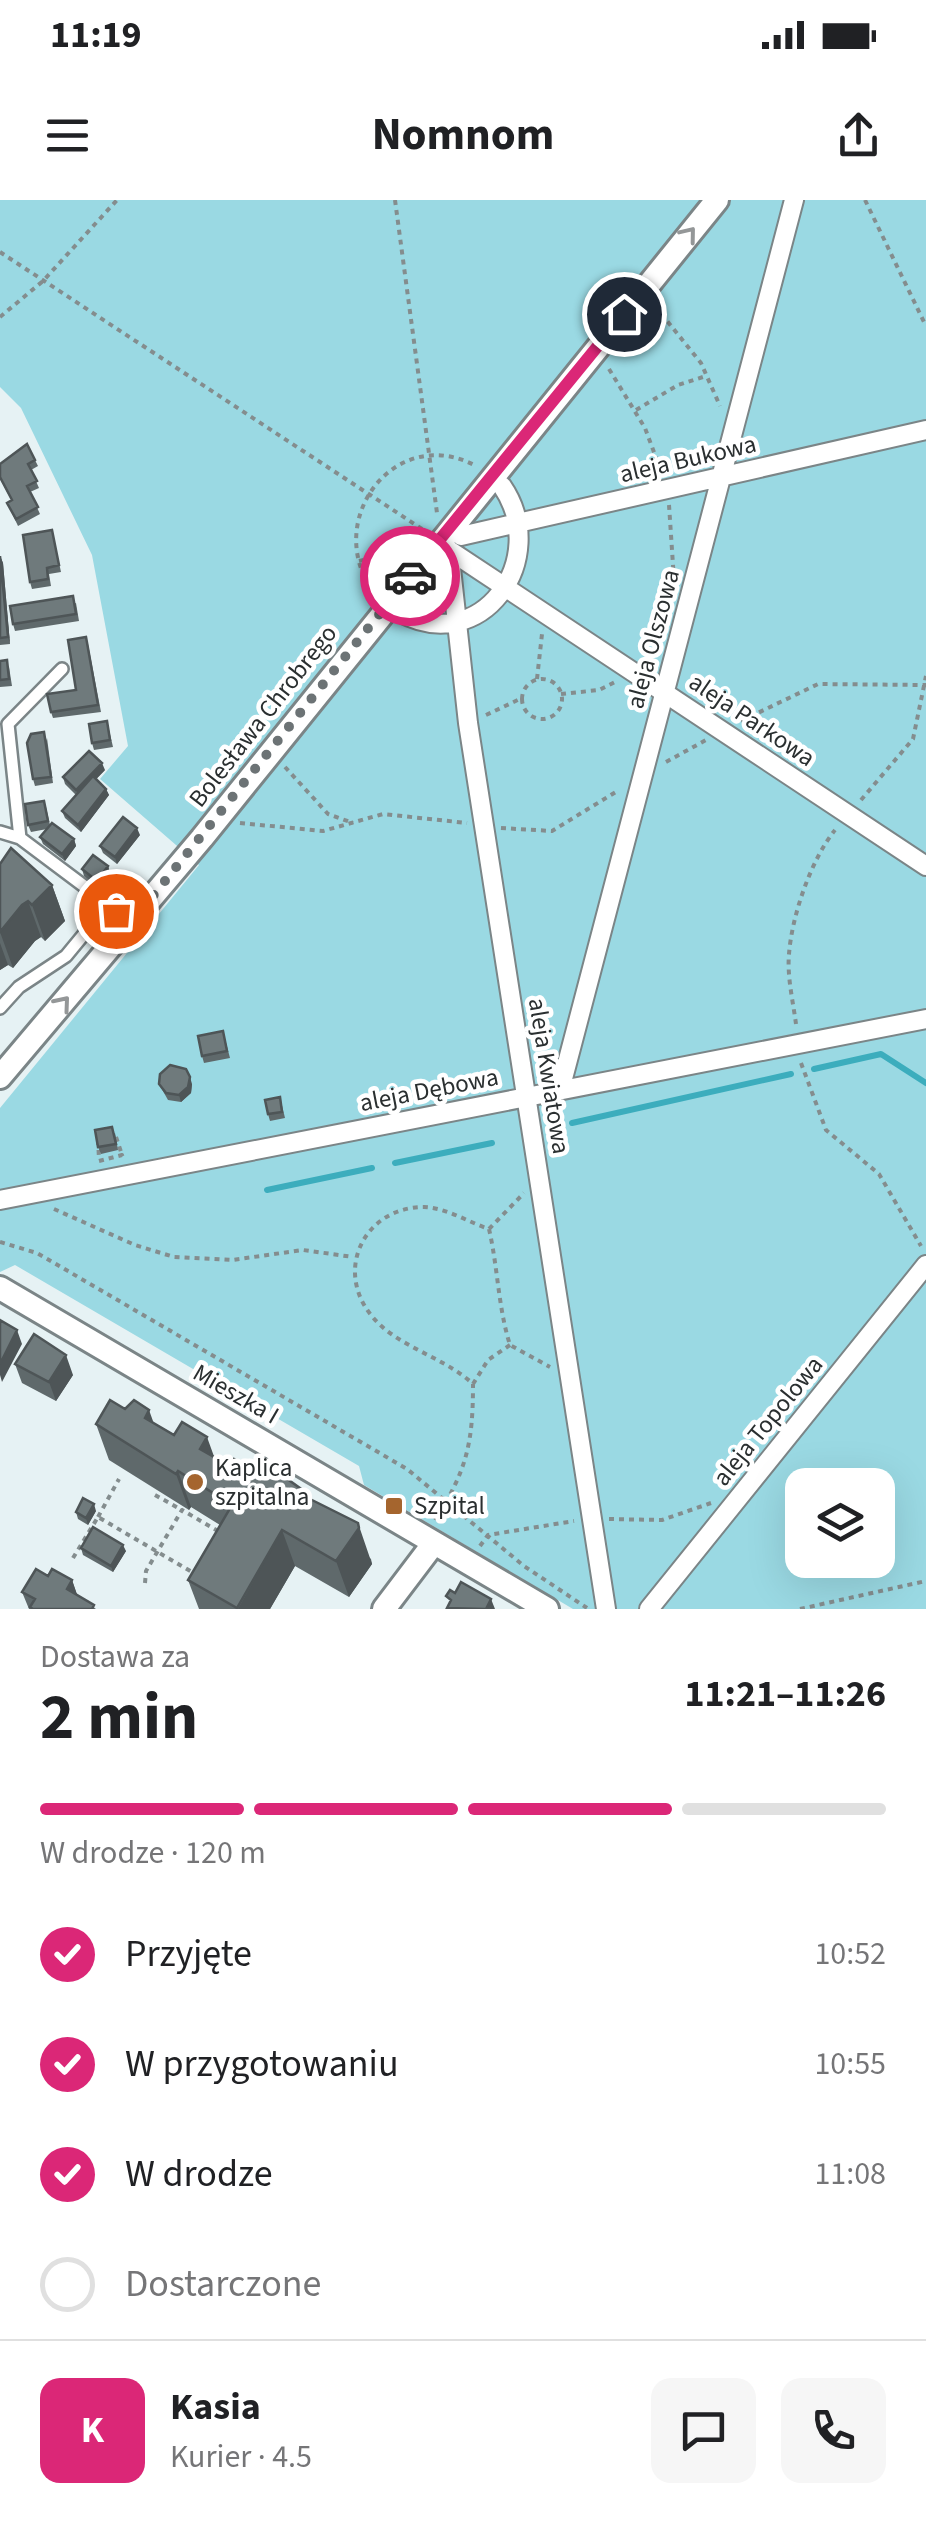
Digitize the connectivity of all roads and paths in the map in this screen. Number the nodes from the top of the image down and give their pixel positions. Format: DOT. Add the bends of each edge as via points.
graph roads {
  1 [pos="117,200"];
  2 [pos="395,200"];
  3 [pos="717,200"];
  4 [pos="794,200"];
  5 [pos="865,200"];
  6 [pos="0,252"];
  7 [pos="43,282"];
  8 [pos="652,302"];
  9 [pos="0,317"];
  10 [pos="926,326"];
  11 [pos="706,376"];
  12 [pos="636,410"];
  13 [pos="926,430"];
  14 [pos="733,440"];
  15 [pos="430,456"];
  16 [pos="479,467"];
  17 [pos="724,478"];
  18 [pos="502,486"];
  19 [pos="368,494"];
  20 [pos="438,518"];
  21 [pos="519,523"];
  22 [pos="426,532"];
  23 [pos="455,543"];
  24 [pos="412,548"];
  25 [pos="358,561"];
  26 [pos="505,587"];
  27 [pos="376,594"];
  28 [pos="399,612"];
  29 [pos="548,615"];
  30 [pos="454,621"];
  31 [pos="62,669"];
  32 [pos="635,672"];
  33 [pos="926,676"];
  34 [pos="536,679"];
  35 [pos="924,687"];
  36 [pos="664,692"];
  37 [pos="562,694"];
  38 [pos="522,698"];
  39 [pos="468,723"];
  40 [pos="722,732"];
  41 [pos="280,759"];
  42 [pos="643,775"];
  43 [pos="848,814"];
  44 [pos="229,821"];
  45 [pos="356,823"];
  46 [pos="484,825"];
  47 [pos="0,832"];
  48 [pos="20,838"];
  49 [pos="926,866"];
  50 [pos="108,905"];
  51 [pos="132,922"];
  52 [pos="0,1008"];
  53 [pos="926,1019"];
  54 [pos="798,1044"];
  55 [pos="0,1078"];
  56 [pos="560,1090"];
  57 [pos="526,1096"];
  58 [pos="116,1137"];
  59 [pos="98,1140"];
  60 [pos="122,1155"];
  61 [pos="99,1159"];
  62 [pos="540,1179"];
  63 [pos="23,1194"];
  64 [pos="0,1200"];
  65 [pos="490,1228"];
  66 [pos="0,1242"];
  67 [pos="926,1254"];
  68 [pos="353,1257"];
  69 [pos="926,1265"];
  70 [pos="0,1288"];
  71 [pos="510,1345"];
  72 [pos="571,1378"];
  73 [pos="472,1384"];
  74 [pos="119,1479"];
  75 [pos="155,1495"];
  76 [pos="720,1499"];
  77 [pos="448,1501"];
  78 [pos="182,1510"];
  79 [pos="98,1517"];
  80 [pos="592,1520"];
  81 [pos="224,1535"];
  82 [pos="488,1535"];
  83 [pos="430,1540"];
  84 [pos="476,1550"];
  85 [pos="158,1552"];
  86 [pos="74,1558"];
  87 [pos="208,1563"];
  88 [pos="926,1581"];
  89 [pos="145,1583"];
  90 [pos="384,1609"];
  91 [pos="546,1609"];
  92 [pos="589,1609"];
  93 [pos="606,1609"];
  94 [pos="649,1609"];
  95 [pos="800,1609"];
  1 -- 7 [label="path"];
  2 -- 15 [label="path"];
  51 -- 3 [label="street, Bolesława Chrobrego, one-way"];
  4 -- 14 [label="street, aleja Olszowa"];
  5 -- 10 [label="path"];
  6 -- 7 [label="path"];
  7 -- 9 [label="path"];
  7 -- 19 [label="path"];
  8 -- 11 [label="path" via="679,330"];
  11 -- 12 [label="path"];
  11 -- 14 [label="path"];
  13 -- 17 [label="street, aleja Bukowa"];
  14 -- 17 [label="street, aleja Olszowa"];
  15 -- 16 [label="path"];
  15 -- 19 [label="path" via="396,467"];
  15 -- 20 [label="path"];
  17 -- 21 [label="street, aleja Bukowa"];
  17 -- 36 [label="street, aleja Olszowa"];
  18 -- 21 [label="street"];
  19 -- 22 [label="path"];
  19 -- 25 [label="path" via="355,531"];
  21 -- 23 [label="street, aleja Bukowa"];
  21 -- 26 [label="street" via="520,557"];
  23 -- 26 [label="street, aleja Parkowa"];
  23 -- 30 [label="street, aleja Kwiatowa"];
  24 -- 25 [label="path"];
  25 -- 27 [label="path"];
  26 -- 29 [label="street, aleja Parkowa"];
  26 -- 30 [label="street" via="485,608"];
  28 -- 30 [label="street" via="425,622"];
  29 -- 32 [label="street, aleja Parkowa"];
  29 -- 34 [label="path"];
  30 -- 39 [label="street, aleja Kwiatowa"];
  31 -- 48 [label="lane" via="8,724"];
  32 -- 36 [label="street, aleja Parkowa"];
  32 -- 37 [label="path" via="599,690"];
  33 -- 35 [label="path"];
  34 -- 37 [label="path"];
  34 -- 38 [label="path" via="526,684"];
  35 -- 40 [label="path" via="805,687"];
  35 -- 43 [label="path" via="908,748"];
  36 -- 40 [label="street, aleja Parkowa"];
  36 -- 42 [label="street, aleja Olszowa"];
  37 -- 38 [label="path" via="560,712 548,719 526,708"];
  38 -- 39 [label="path"];
  39 -- 46 [label="street, aleja Kwiatowa"];
  40 -- 42 [label="path"];
  40 -- 43 [label="street, aleja Parkowa"];
  41 -- 45 [label="path" via="328,814"];
  42 -- 46 [label="path" via="552,831"];
  42 -- 56 [label="street, aleja Olszowa"];
  43 -- 49 [label="street, aleja Parkowa"];
  43 -- 54 [label="path" via="814,858 792,936 789,976"];
  44 -- 45 [label="path" via="323,832"];
  45 -- 46 [label="path" via="394,814"];
  46 -- 57 [label="street, aleja Kwiatowa"];
  47 -- 48 [label="lane"];
  48 -- 50 [label="lane"];
  50 -- 51 [label="lane"];
  50 -- 52 [label="lane" via="66,956"];
  55 -- 51 [label="street, Bolesława Chrobrego, one-way"];
  53 -- 54 [label="street, aleja Dębowa"];
  54 -- 56 [label="street, aleja Dębowa"];
  54 -- 67 [label="path" via="826,1130 879,1174"];
  56 -- 57 [label="street, aleja Dębowa"];
  57 -- 62 [label="street, aleja Kwiatowa"];
  57 -- 63 [label="street, aleja Dębowa"];
  58 -- 60 [label="path"];
  59 -- 61 [label="path"];
  62 -- 65 [label="path"];
  62 -- 72 [label="street, aleja Kwiatowa"];
  63 -- 64 [label="street, aleja Dębowa"];
  63 -- 68 [label="path" via="174,1257 232,1260 303,1250"];
  65 -- 68 [label="path" via="439,1210 408,1209 381,1223"];
  65 -- 71 [label="path"];
  66 -- 77 [label="path" via="38,1253 408,1469"];
  68 -- 73 [label="path" via="362,1300 378,1322"];
  69 -- 94 [label="street, aleja Topolowa"];
  70 -- 83 [label="street, Mieszka I"];
  71 -- 72 [label="path"];
  71 -- 73 [label="path" via="488,1360"];
  72 -- 80 [label="street, aleja Kwiatowa"];
  73 -- 77 [label="path" via="470,1452"];
  74 -- 79 [label="path"];
  75 -- 78 [label="path"];
  76 -- 80 [label="path" via="662,1520"];
  77 -- 82 [label="path"];
  77 -- 83 [label="path"];
  78 -- 81 [label="path"];
  78 -- 85 [label="path"];
  79 -- 85 [label="path"];
  79 -- 86 [label="path"];
  80 -- 82 [label="path"];
  80 -- 93 [label="street, aleja Kwiatowa"];
  82 -- 84 [label="path"];
  82 -- 92 [label="path"];
  83 -- 90 [label="street"];
  83 -- 91 [label="street, Mieszka I"];
  85 -- 87 [label="path" via="200,1577"];
  85 -- 89 [label="path"];
  88 -- 95 [label="path"];
}
